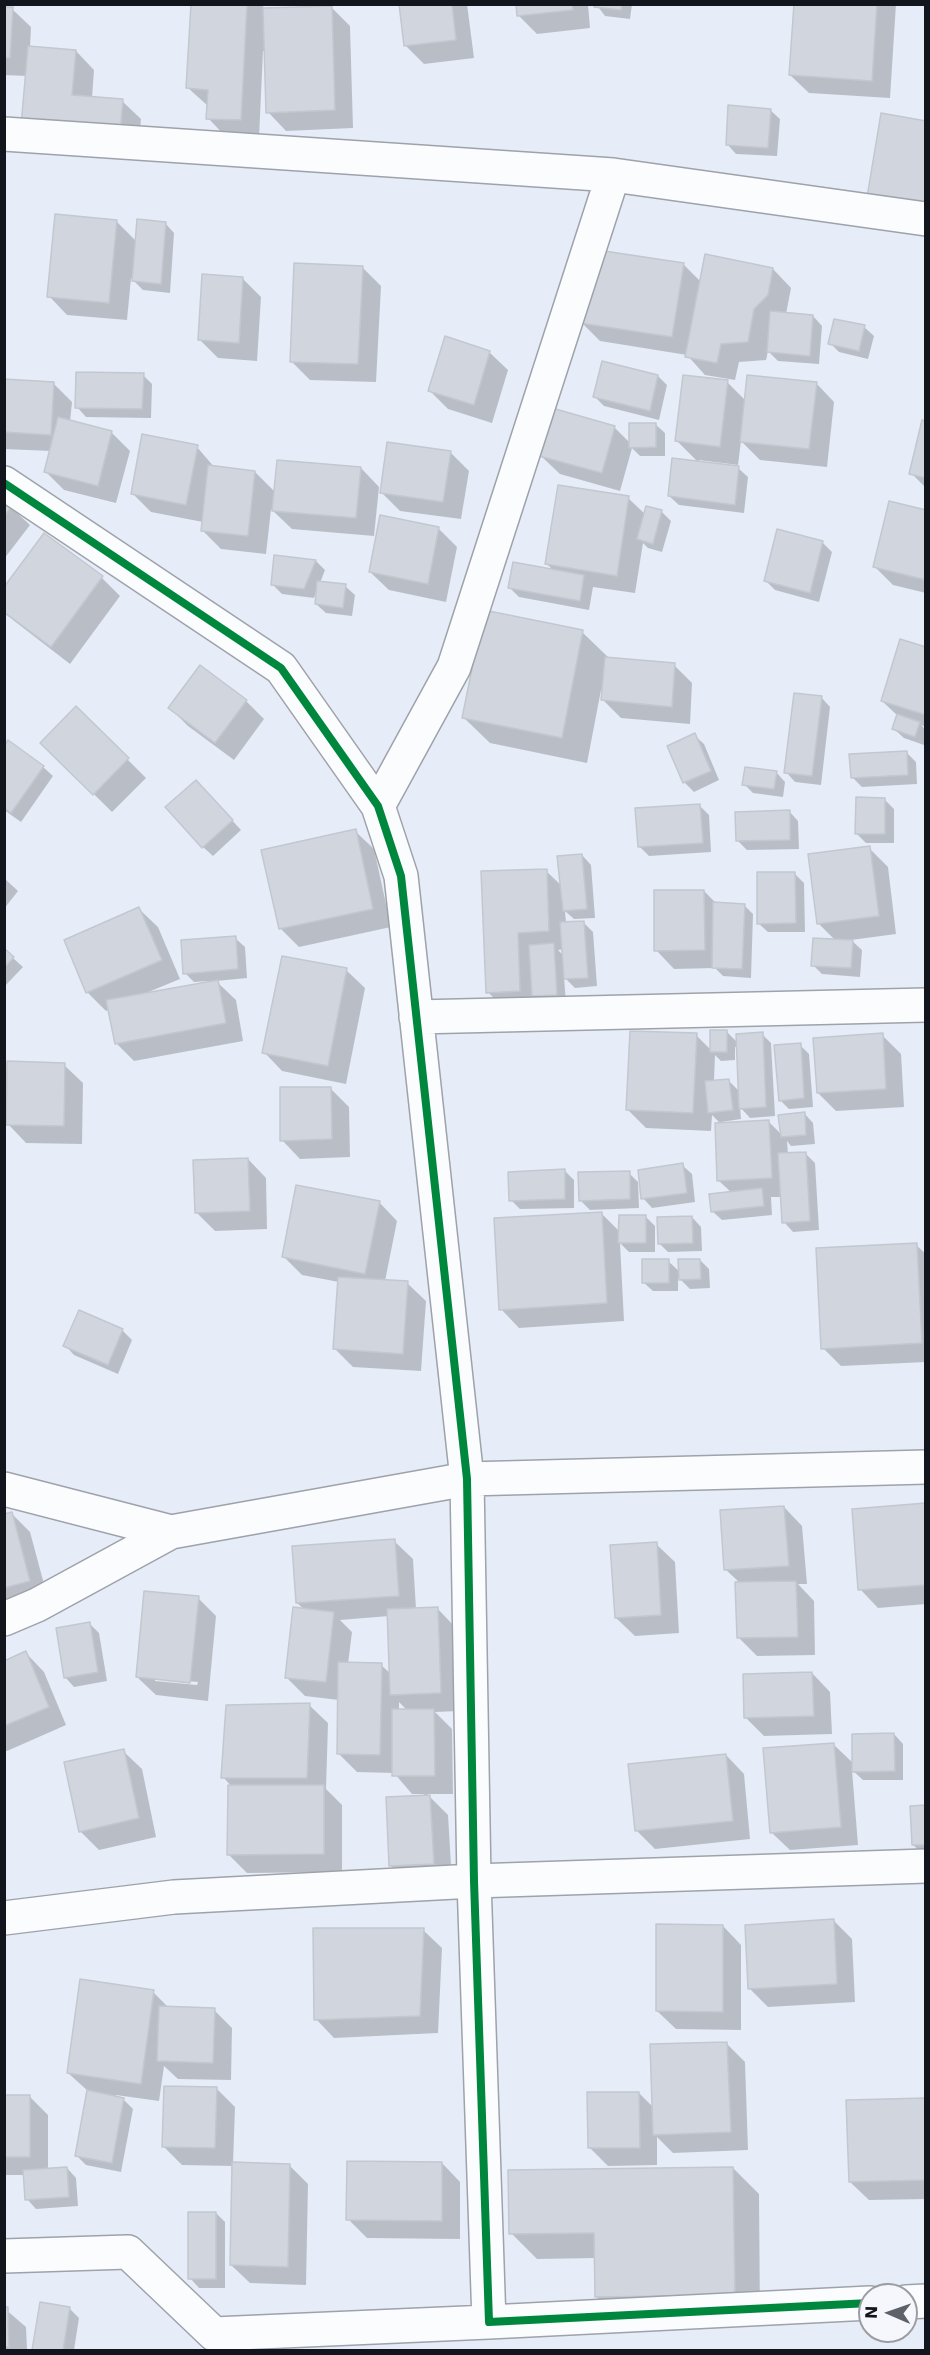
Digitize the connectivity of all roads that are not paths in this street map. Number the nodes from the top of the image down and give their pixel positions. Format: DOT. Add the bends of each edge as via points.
graph roads {
  1 [pos="4,134"];
  2 [pos="613,176"];
  3 [pos="926,219"];
  4 [pos="4,483"];
  5 [pos="378,807"];
  6 [pos="926,1005"];
  7 [pos="416,1017"];
  8 [pos="926,1467"];
  9 [pos="467,1479"];
  10 [pos="4,1489"];
  11 [pos="171,1532"];
  12 [pos="4,1619"];
  13 [pos="926,1866"];
  14 [pos="474,1881"];
  15 [pos="4,1918"];
  16 [pos="4,2256"];
  17 [pos="858,2304"];
  18 [pos="489,2322"];
  19 [pos="218,2342"];
  1 -- 2 [label="street"];
  2 -- 3 [label="street"];
  2 -- 5 [label="street" via="454,667"];
  4 -- 5 [label="street" via="281,668"];
  5 -- 7 [label="street" via="401,876"];
  6 -- 7 [label="street"];
  7 -- 9 [label="street"];
  8 -- 9 [label="street"];
  9 -- 11 [label="street"];
  9 -- 14 [label="street"];
  10 -- 11 [label="street"];
  11 -- 12 [label="street"];
  13 -- 14 [label="street"];
  14 -- 15 [label="street" via="174,1897"];
  14 -- 18 [label="street"];
  16 -- 19 [label="street" via="128,2252"];
  17 -- 18 [label="street"];
  18 -- 19 [label="street"];
}
